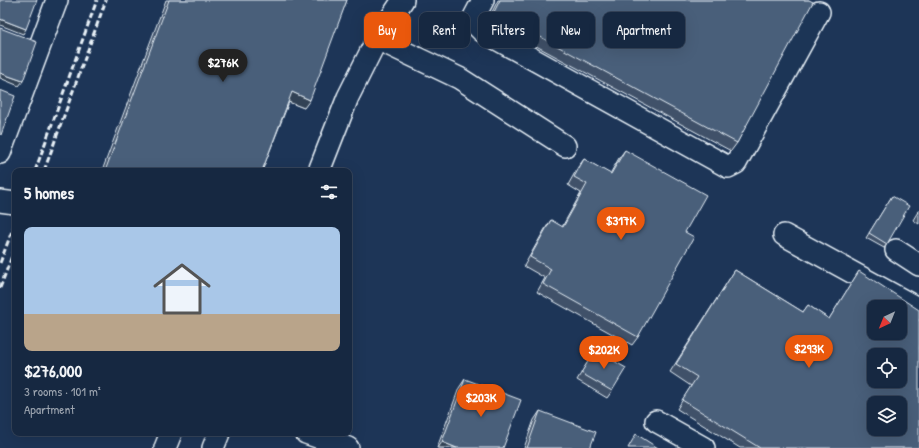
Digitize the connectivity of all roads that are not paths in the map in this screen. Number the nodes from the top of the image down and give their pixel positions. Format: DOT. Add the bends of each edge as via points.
graph roads {
  1 [pos="57,0"];
  2 [pos="402,0"];
  3 [pos="483,0"];
  4 [pos="394,12"];
  5 [pos="819,12"];
  6 [pos="20,39"];
  7 [pos="39,47"];
  8 [pos="372,48"];
  9 [pos="396,48"];
  10 [pos="0,88"];
  11 [pos="21,96"];
  12 [pos="565,146"];
  13 [pos="0,151"];
  14 [pos="320,168"];
  15 [pos="0,201"];
  16 [pos="12,203"];
  17 [pos="784,235"];
  18 [pos="896,250"];
  19 [pos="919,265"];
  20 [pos="919,309"];
  21 [pos="656,422"];
  22 [pos="170,436"];
  23 [pos="218,436"];
  24 [pos="314,436"];
  25 [pos="165,448"];
  26 [pos="213,448"];
  27 [pos="348,448"];
  28 [pos="704,448"];
  1 -- 7 [label="street"];
  2 -- 4 [label="street"];
  3 -- 5 [label="street" via="474,17 475,24 482,31 728,167 736,163"];
  6 -- 7 [label="street"];
  7 -- 11 [label="street"];
  8 -- 14 [label="street" via="348,97"];
  9 -- 12 [label="street" via="459,78"];
  10 -- 11 [label="street"];
  11 -- 13 [label="street"];
  15 -- 16 [label="street"];
  17 -- 20 [label="street"];
  18 -- 19 [label="street"];
  21 -- 28 [label="street"];
  22 -- 25 [label="street"];
  23 -- 26 [label="street"];
  24 -- 27 [label="street"];
}
